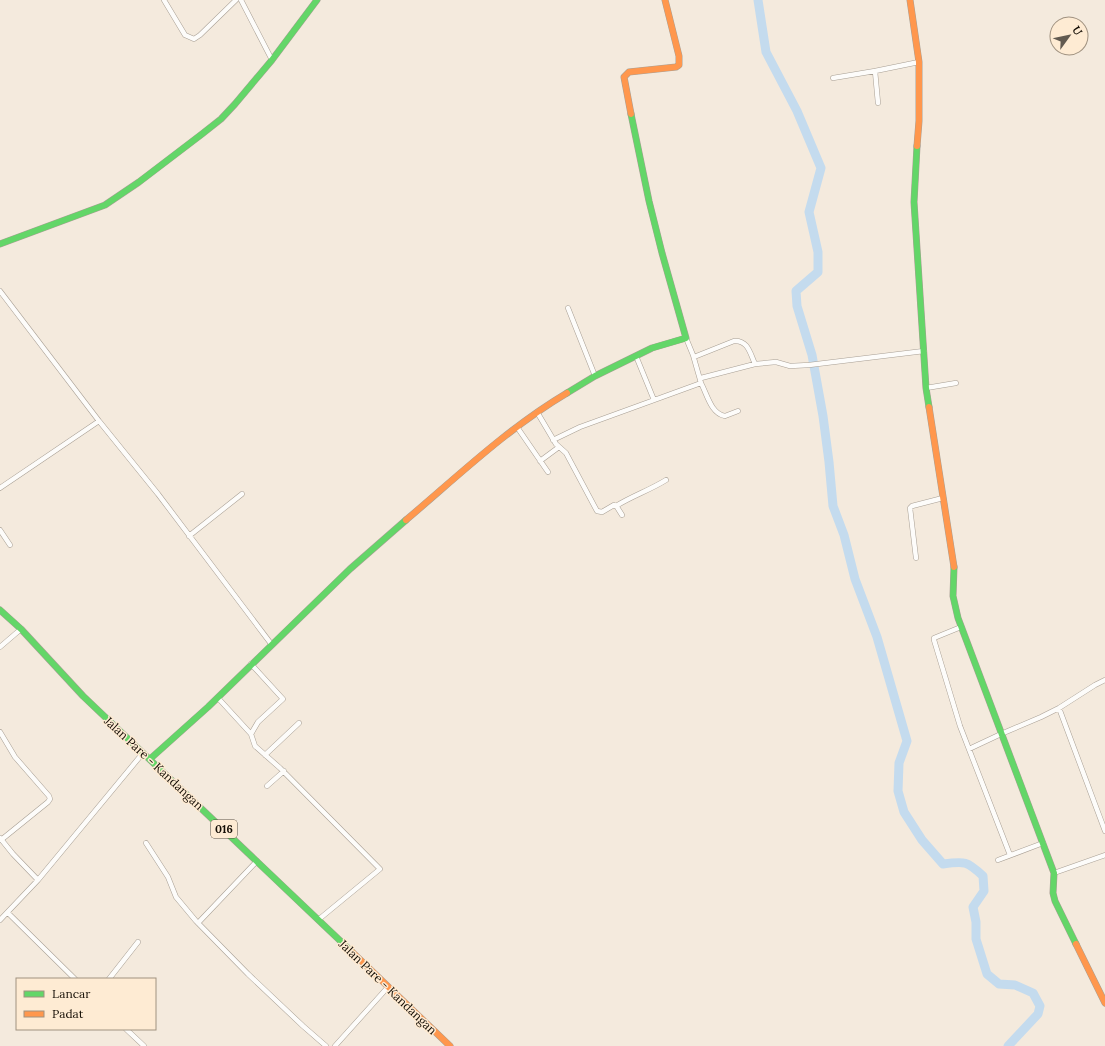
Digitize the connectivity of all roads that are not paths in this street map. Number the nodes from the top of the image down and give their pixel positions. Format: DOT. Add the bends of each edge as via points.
graph roads {
  1 [pos="164,0"];
  2 [pos="236,0"];
  3 [pos="241,0"];
  4 [pos="317,0"];
  5 [pos="665,0"];
  6 [pos="910,0"];
  7 [pos="272,60"];
  8 [pos="919,62"];
  9 [pos="875,71"];
  10 [pos="833,78"];
  11 [pos="878,103"];
  12 [pos="0,244"];
  13 [pos="0,291"];
  14 [pos="568,308"];
  15 [pos="686,338"];
  16 [pos="924,351"];
  17 [pos="636,356"];
  18 [pos="694,357"];
  19 [pos="755,364"];
  20 [pos="595,376"];
  21 [pos="701,380"];
  22 [pos="956,383"];
  23 [pos="926,388"];
  24 [pos="654,400"];
  25 [pos="738,411"];
  26 [pos="538,412"];
  27 [pos="99,421"];
  28 [pos="517,427"];
  29 [pos="553,440"];
  30 [pos="559,447"];
  31 [pos="540,461"];
  32 [pos="548,472"];
  33 [pos="666,480"];
  34 [pos="0,488"];
  35 [pos="242,494"];
  36 [pos="944,498"];
  37 [pos="616,506"];
  38 [pos="622,515"];
  39 [pos="0,530"];
  40 [pos="189,536"];
  41 [pos="10,545"];
  42 [pos="916,558"];
  43 [pos="0,610"];
  44 [pos="962,627"];
  45 [pos="21,629"];
  46 [pos="272,645"];
  47 [pos="0,647"];
  48 [pos="252,664"];
  49 [pos="1105,680"];
  50 [pos="218,698"];
  51 [pos="1059,708"];
  52 [pos="299,723"];
  53 [pos="0,732"];
  54 [pos="251,734"];
  55 [pos="1001,734"];
  56 [pos="969,749"];
  57 [pos="143,752"];
  58 [pos="265,755"];
  59 [pos="150,759"];
  60 [pos="284,772"];
  61 [pos="267,786"];
  62 [pos="1105,830"];
  63 [pos="0,839"];
  64 [pos="146,843"];
  65 [pos="1043,843"];
  66 [pos="1010,855"];
  67 [pos="1105,855"];
  68 [pos="998,860"];
  69 [pos="257,861"];
  70 [pos="1054,874"];
  71 [pos="38,880"];
  72 [pos="8,913"];
  73 [pos="0,920"];
  74 [pos="318,920"];
  75 [pos="198,923"];
  76 [pos="138,942"];
  77 [pos="74,978"];
  78 [pos="110,978"];
  79 [pos="388,987"];
  80 [pos="1105,1003"];
  81 [pos="127,1030"];
  82 [pos="144,1046"];
  83 [pos="326,1046"];
  84 [pos="335,1046"];
  85 [pos="450,1046"];
  1 -- 2 [label="street" via="185,35 192,39 200,35"];
  3 -- 7 [label="street"];
  4 -- 7 [label="street"];
  5 -- 15 [label="street" via="680,65 673,68 629,72 624,77 649,201"];
  6 -- 8 [label="street"];
  7 -- 12 [label="street" via="221,119 121,195 105,205"];
  8 -- 9 [label="street"];
  8 -- 16 [label="street" via="919,121 914,202"];
  9 -- 10 [label="street"];
  9 -- 11 [label="street"];
  13 -- 27 [label="street"];
  14 -- 20 [label="street"];
  15 -- 17 [label="street" via="652,348"];
  15 -- 18 [label="street"];
  16 -- 19 [label="street" via="809,365 790,366 776,362"];
  16 -- 23 [label="street"];
  17 -- 20 [label="street"];
  17 -- 24 [label="street"];
  18 -- 19 [label="street" via="739,340 747,345"];
  18 -- 21 [label="street"];
  19 -- 21 [label="street"];
  20 -- 26 [label="street"];
  21 -- 24 [label="street"];
  21 -- 25 [label="street" via="716,412 725,416"];
  22 -- 23 [label="street"];
  23 -- 36 [label="street"];
  24 -- 29 [label="street" via="580,427"];
  26 -- 28 [label="street"];
  26 -- 29 [label="street"];
  27 -- 34 [label="street"];
  27 -- 40 [label="street"];
  28 -- 31 [label="street"];
  28 -- 46 [label="street" via="350,568"];
  29 -- 30 [label="street"];
  30 -- 31 [label="street"];
  30 -- 37 [label="street" via="566,453 597,511"];
  31 -- 32 [label="street"];
  33 -- 37 [label="street"];
  35 -- 40 [label="street"];
  36 -- 42 [label="street" via="910,508"];
  36 -- 44 [label="street" via="954,563 953,601"];
  37 -- 38 [label="street"];
  39 -- 41 [label="street"];
  40 -- 46 [label="street"];
  43 -- 45 [label="street, Jalan Pare - Kandangan / 016"];
  44 -- 55 [label="street"];
  44 -- 56 [label="street" via="933,640"];
  45 -- 47 [label="street"];
  45 -- 57 [label="street, Jalan Pare - Kandangan / 016" via="83,696"];
  46 -- 48 [label="street"];
  48 -- 50 [label="street"];
  48 -- 54 [label="street" via="283,699 258,722"];
  49 -- 51 [label="street" via="1088,688"];
  50 -- 54 [label="street"];
  50 -- 59 [label="street"];
  51 -- 55 [label="street"];
  51 -- 62 [label="street"];
  52 -- 58 [label="street"];
  53 -- 63 [label="street" via="15,757 50,798 33,815"];
  54 -- 58 [label="street" via="255,746"];
  55 -- 56 [label="street"];
  55 -- 65 [label="street"];
  56 -- 66 [label="street"];
  57 -- 59 [label="street, Jalan Pare - Kandangan / 016"];
  57 -- 71 [label="street"];
  58 -- 60 [label="street"];
  59 -- 69 [label="street, Jalan Pare - Kandangan / 016"];
  60 -- 61 [label="street"];
  60 -- 74 [label="street" via="380,869"];
  63 -- 71 [label="street"];
  64 -- 75 [label="street" via="168,877 176,897"];
  65 -- 66 [label="street"];
  65 -- 70 [label="street"];
  66 -- 68 [label="street"];
  67 -- 70 [label="street"];
  69 -- 74 [label="street, Jalan Pare - Kandangan / 016"];
  69 -- 75 [label="street"];
  70 -- 80 [label="street" via="1052,890 1055,901"];
  71 -- 72 [label="street"];
  72 -- 73 [label="street"];
  72 -- 77 [label="street"];
  74 -- 79 [label="street, Jalan Pare - Kandangan / 016"];
  75 -- 83 [label="street" via="248,974"];
  76 -- 78 [label="street"];
  79 -- 84 [label="street"];
  79 -- 85 [label="street, Jalan Pare - Kandangan / 016"];
  81 -- 82 [label="street"];
}
